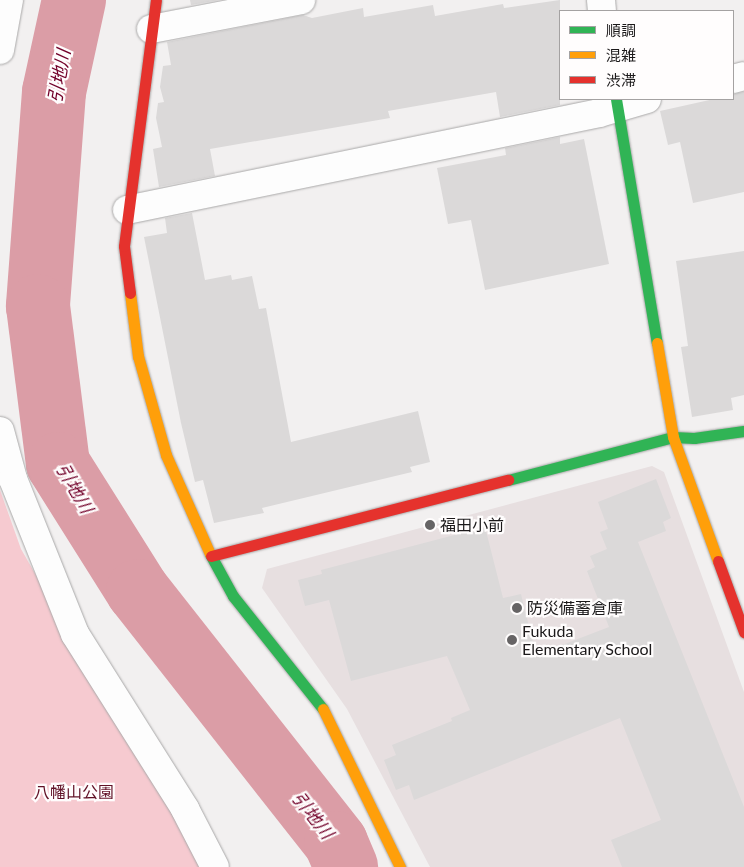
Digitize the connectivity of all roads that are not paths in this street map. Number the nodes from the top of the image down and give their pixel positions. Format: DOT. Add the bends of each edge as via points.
graph roads {
  1 [pos="9,0"];
  2 [pos="156,0"];
  3 [pos="300,0"];
  4 [pos="151,29"];
  5 [pos="0,50"];
  6 [pos="640,100"];
  7 [pos="617,103"];
  8 [pos="127,210"];
  9 [pos="0,431"];
  10 [pos="744,431"];
  11 [pos="673,437"];
  12 [pos="211,556"];
  13 [pos="744,632"];
  14 [pos="216,867"];
  15 [pos="400,867"];
  1 -- 5 [label="street"];
  2 -- 4 [label="street"];
  3 -- 4 [label="street"];
  4 -- 8 [label="street"];
  6 -- 7 [label="street"];
  7 -- 8 [label="street"];
  7 -- 11 [label="street"];
  8 -- 12 [label="street" via="124,246 138,356 166,455"];
  9 -- 14 [label="street" via="12,479 75,634 185,809"];
  10 -- 11 [label="street" via="694,438"];
  11 -- 12 [label="street"];
  11 -- 13 [label="street"];
  12 -- 15 [label="street" via="232,596 325,712"];
}
